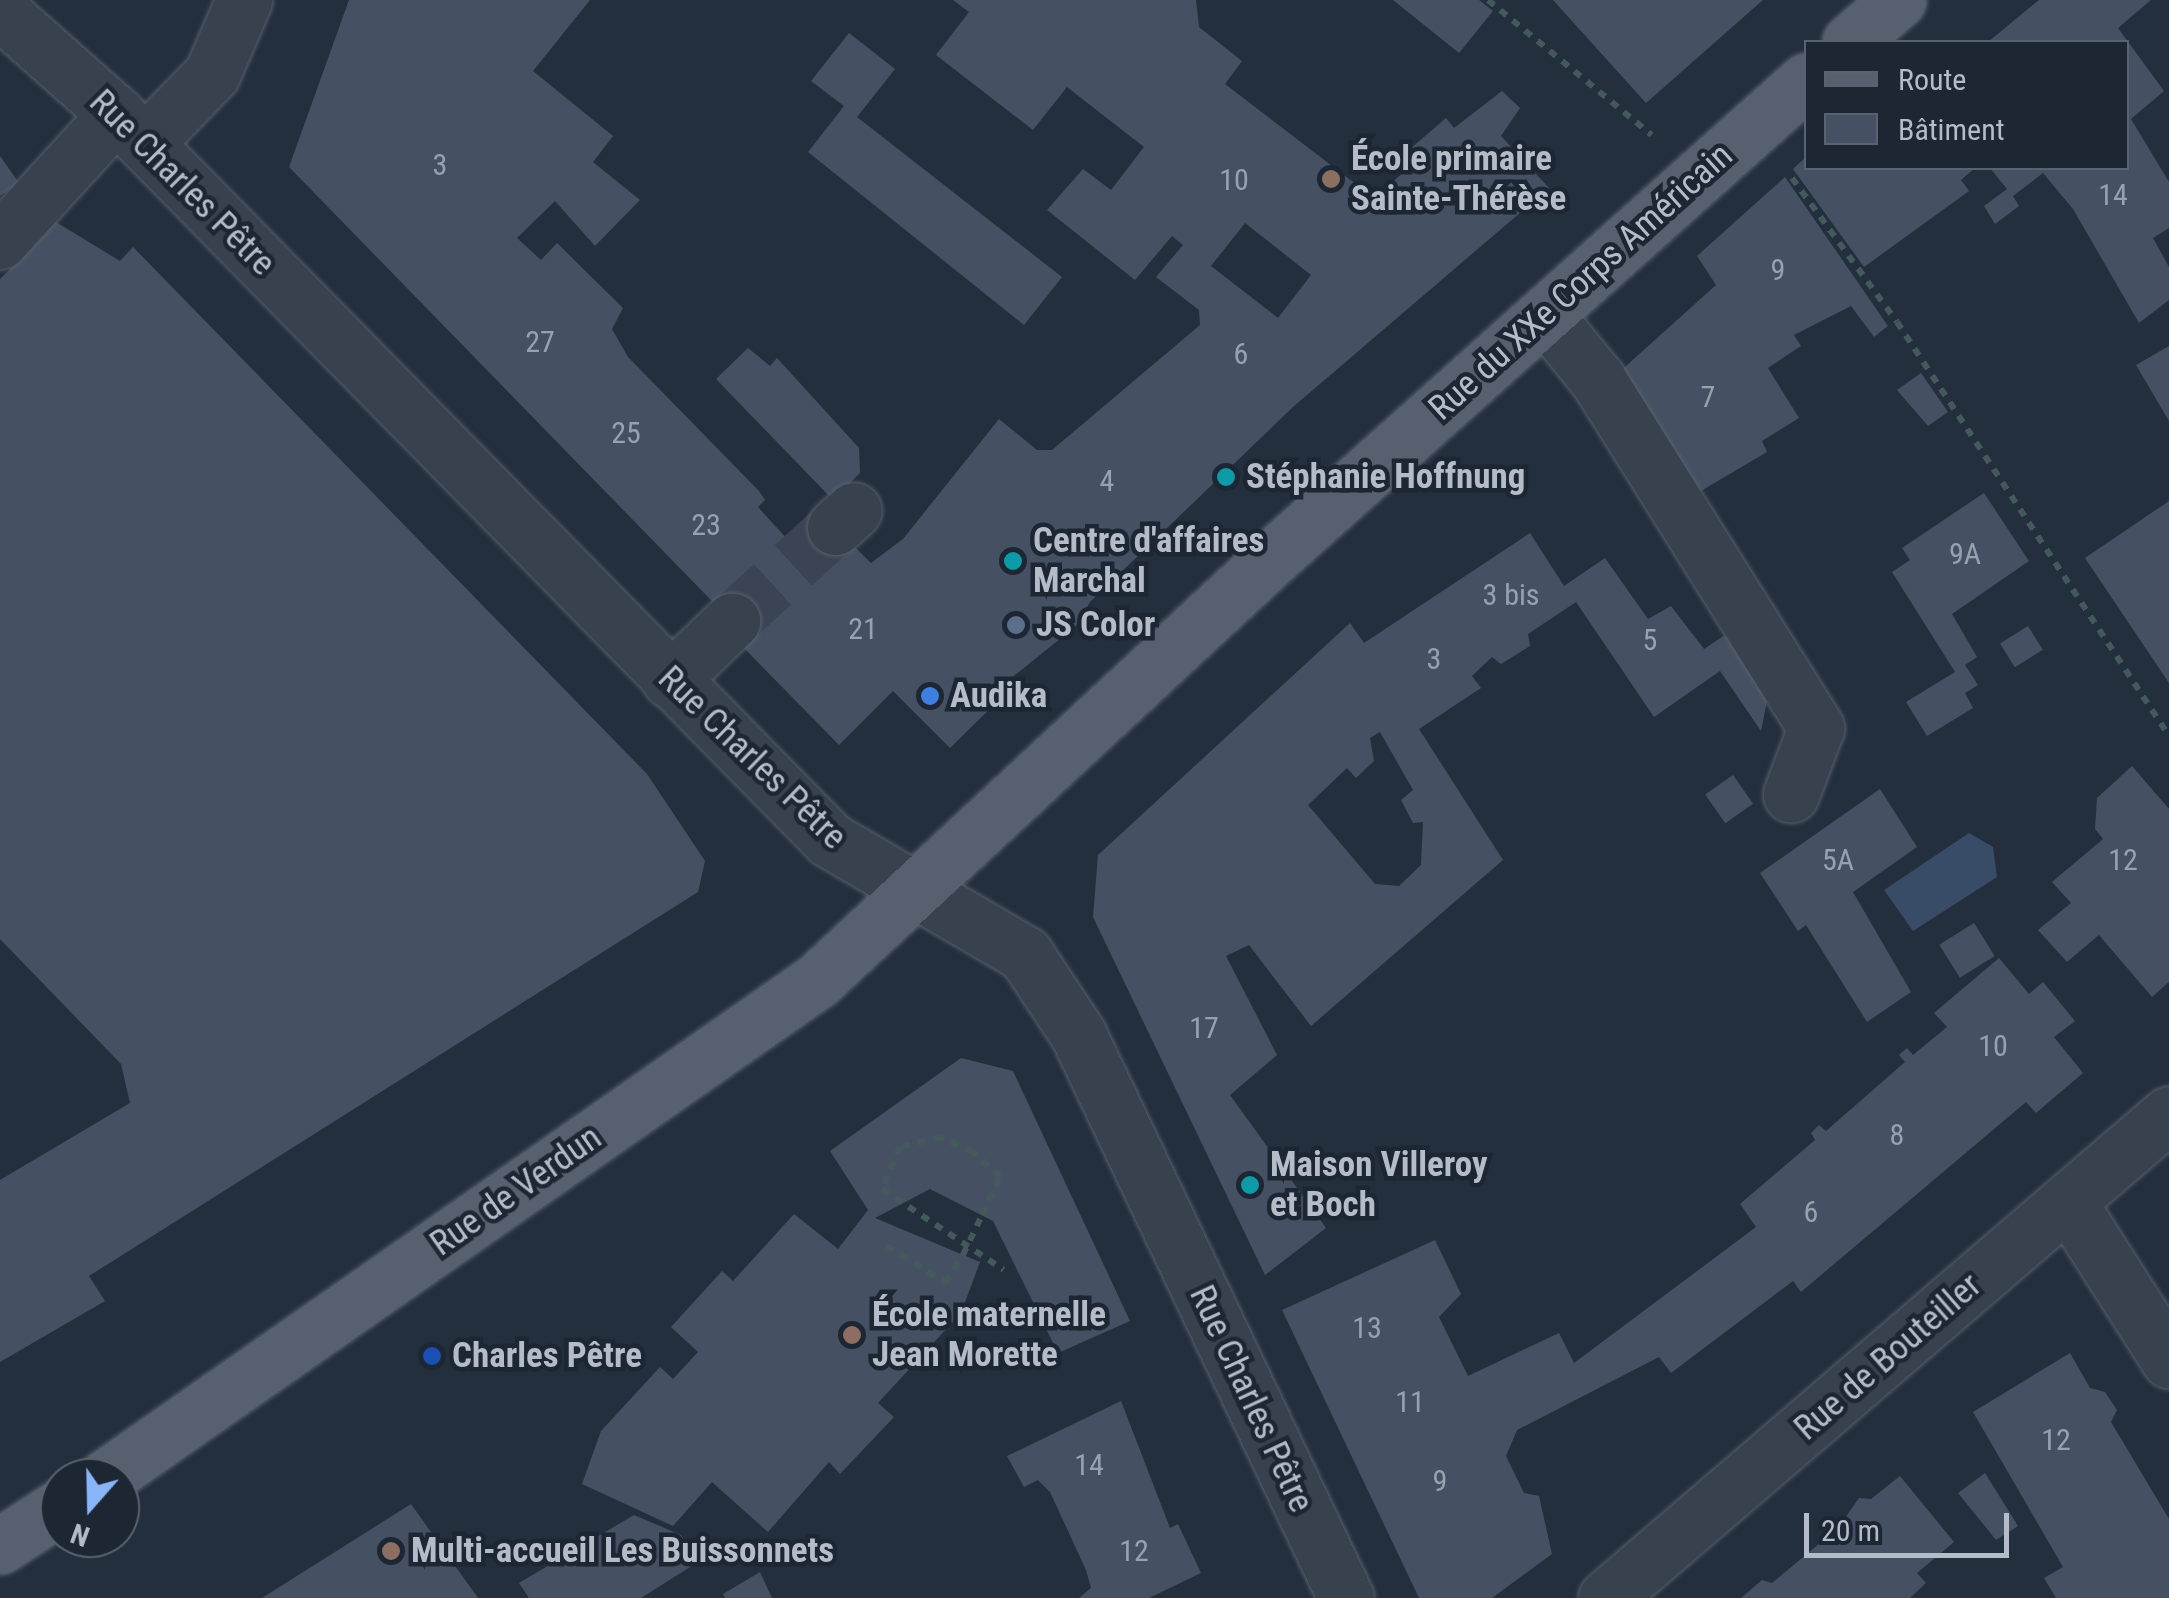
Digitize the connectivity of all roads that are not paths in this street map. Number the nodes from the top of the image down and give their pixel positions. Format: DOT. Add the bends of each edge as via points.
graph roads {
  1 [pos="244,0"];
  2 [pos="1898,0"];
  3 [pos="0,11"];
  4 [pos="1852,40"];
  5 [pos="1804,83"];
  6 [pos="130,128"];
  7 [pos="0,240"];
  8 [pos="1544,315"];
  9 [pos="732,622"];
  10 [pos="670,680"];
  11 [pos="1791,794"];
  12 [pos="916,890"];
  13 [pos="2169,1114"];
  14 [pos="2068,1202"];
  15 [pos="2169,1360"];
  16 [pos="134,1458"];
  17 [pos="40,1520"];
  18 [pos="0,1546"];
  19 [pos="1346,1598"];
  20 [pos="1606,1598"];
  1 -- 6 [label="street" via="212,74"];
  2 -- 4 [label="main road"];
  3 -- 6 [label="street, Rue Charles Pêtre"];
  5 -- 8 [label="main road, Rue du XXe Corps Américain"];
  6 -- 7 [label="street"];
  6 -- 10 [label="street, Rue Charles Pêtre"];
  8 -- 11 [label="street" via="1598,380 1816,728"];
  8 -- 12 [label="main road, Rue du XXe Corps Américain"];
  9 -- 10 [label="street"];
  10 -- 12 [label="street, Rue Charles Pêtre" via="830,840"];
  12 -- 16 [label="main road, Rue de Verdun" via="818,980"];
  12 -- 19 [label="street, Rue Charles Pêtre" via="1025,954 1060,1000"];
  13 -- 14 [label="street, Rue de Bouteiller"];
  14 -- 15 [label="street"];
  14 -- 20 [label="street, Rue de Bouteiller"];
  17 -- 18 [label="main road"];
}
